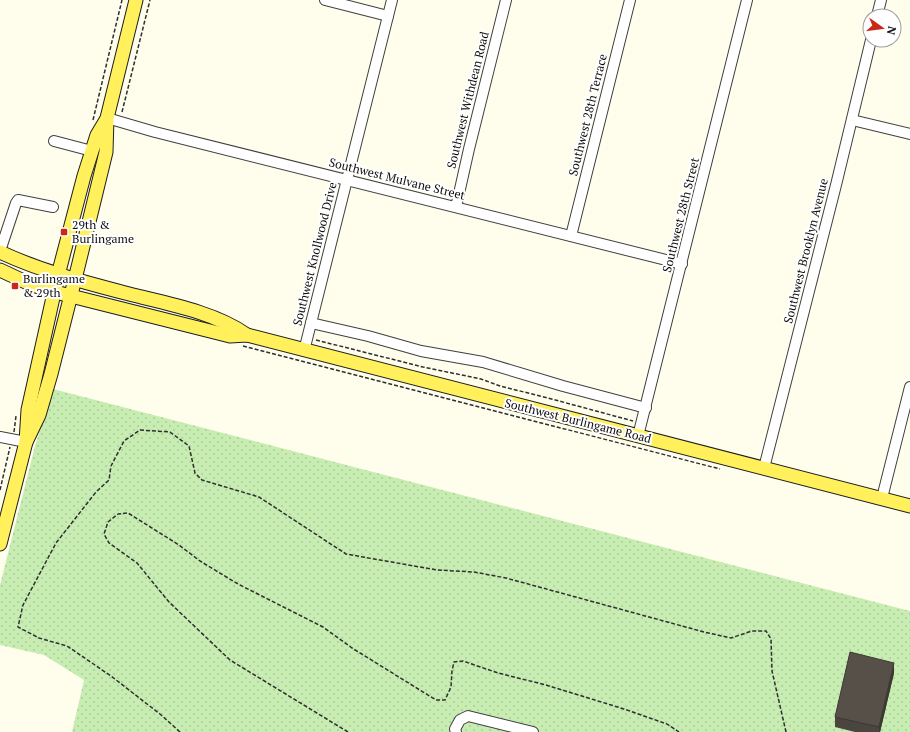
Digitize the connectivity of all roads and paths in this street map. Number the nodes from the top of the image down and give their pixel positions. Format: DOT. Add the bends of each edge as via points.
graph roads {
  1 [pos="136,0"];
  2 [pos="150,0"];
  3 [pos="325,0"];
  4 [pos="392,0"];
  5 [pos="506,0"];
  6 [pos="630,0"];
  7 [pos="747,0"];
  8 [pos="388,16"];
  9 [pos="869,48"];
  10 [pos="122,112"];
  11 [pos="106,118"];
  12 [pos="852,120"];
  13 [pos="910,134"];
  14 [pos="54,141"];
  15 [pos="92,151"];
  16 [pos="347,180"];
  17 [pos="54,207"];
  18 [pos="456,207"];
  19 [pos="571,236"];
  20 [pos="0,252"];
  21 [pos="682,264"];
  22 [pos="0,270"];
  23 [pos="58,275"];
  24 [pos="74,280"];
  25 [pos="55,292"];
  26 [pos="70,295"];
  27 [pos="311,323"];
  28 [pos="247,335"];
  29 [pos="238,345"];
  30 [pos="304,351"];
  31 [pos="910,387"];
  32 [pos="646,408"];
  33 [pos="638,436"];
  34 [pos="0,437"];
  35 [pos="26,442"];
  36 [pos="764,468"];
  37 [pos="721,469"];
  38 [pos="882,498"];
  39 [pos="910,506"];
  40 [pos="0,543"];
  41 [pos="180,732"];
  42 [pos="348,732"];
  43 [pos="456,732"];
  44 [pos="533,732"];
  45 [pos="679,732"];
  46 [pos="786,732"];
  1 -- 11 [label="main road"];
  2 -- 10 [label="path"];
  3 -- 8 [label="street"];
  4 -- 8 [label="street, Southwest Knollwood Drive"];
  5 -- 18 [label="street, Southwest Withdean Road"];
  6 -- 19 [label="street, Southwest 28th Terrace"];
  7 -- 21 [label="street, Southwest 28th Street"];
  8 -- 16 [label="street, Southwest Knollwood Drive"];
  9 -- 12 [label="street, Southwest Brooklyn Avenue"];
  11 -- 15 [label="main road"];
  11 -- 16 [label="street, Southwest Mulvane Street"];
  11 -- 24 [label="main road" via="106,152"];
  12 -- 13 [label="street"];
  12 -- 36 [label="street, Southwest Brooklyn Avenue"];
  14 -- 15 [label="street"];
  15 -- 23 [label="main road"];
  16 -- 18 [label="street, Southwest Mulvane Street"];
  16 -- 27 [label="street, Southwest Knollwood Drive"];
  17 -- 20 [label="street" via="18,200"];
  18 -- 19 [label="street, Southwest Mulvane Street"];
  19 -- 21 [label="street, Southwest Mulvane Street"];
  20 -- 23 [label="main road, Southwest Burlingame Road"];
  21 -- 32 [label="street, Southwest 28th Street"];
  22 -- 25 [label="main road, Southwest Burlingame Road"];
  23 -- 24 [label="main road, Southwest Burlingame Road"];
  23 -- 25 [label="main road"];
  24 -- 26 [label="main road"];
  24 -- 28 [label="main road, Southwest Burlingame Road" via="181,307 236,327"];
  25 -- 26 [label="main road, Southwest Burlingame Road"];
  25 -- 35 [label="main road" via="28,410"];
  26 -- 28 [label="main road, Southwest Burlingame Road" via="230,336"];
  26 -- 35 [label="main road" via="39,415"];
  27 -- 30 [label="street, Southwest Knollwood Drive"];
  27 -- 32 [label="street" via="421,351 483,362"];
  28 -- 30 [label="main road, Southwest Burlingame Road"];
  29 -- 37 [label="path"];
  30 -- 33 [label="main road, Southwest Burlingame Road"];
  31 -- 38 [label="street"];
  32 -- 33 [label="street, Southwest 28th Street"];
  33 -- 36 [label="main road, Southwest Burlingame Road"];
  34 -- 35 [label="street"];
  35 -- 40 [label="main road"];
  36 -- 38 [label="main road, Southwest Burlingame Road"];
  38 -- 39 [label="main road, Southwest Burlingame Road"];
  41 -- 46 [label="path" via="111,676 67,646 39,638 18,628 23,605 56,543 96,492 109,480 111,466 124,441 140,430 170,432 189,446 195,473 202,480 259,497 346,554 437,570 474,572 506,578 731,638 752,631 766,631 771,638 772,671"];
  42 -- 45 [label="path" via="230,660 169,602 137,563 109,543 104,534 108,522 118,514 128,513 238,584 323,627 436,700 445,700 454,662 463,661 624,709 667,724"];
  43 -- 44 [label="street" via="460,720 468,716"];
}
